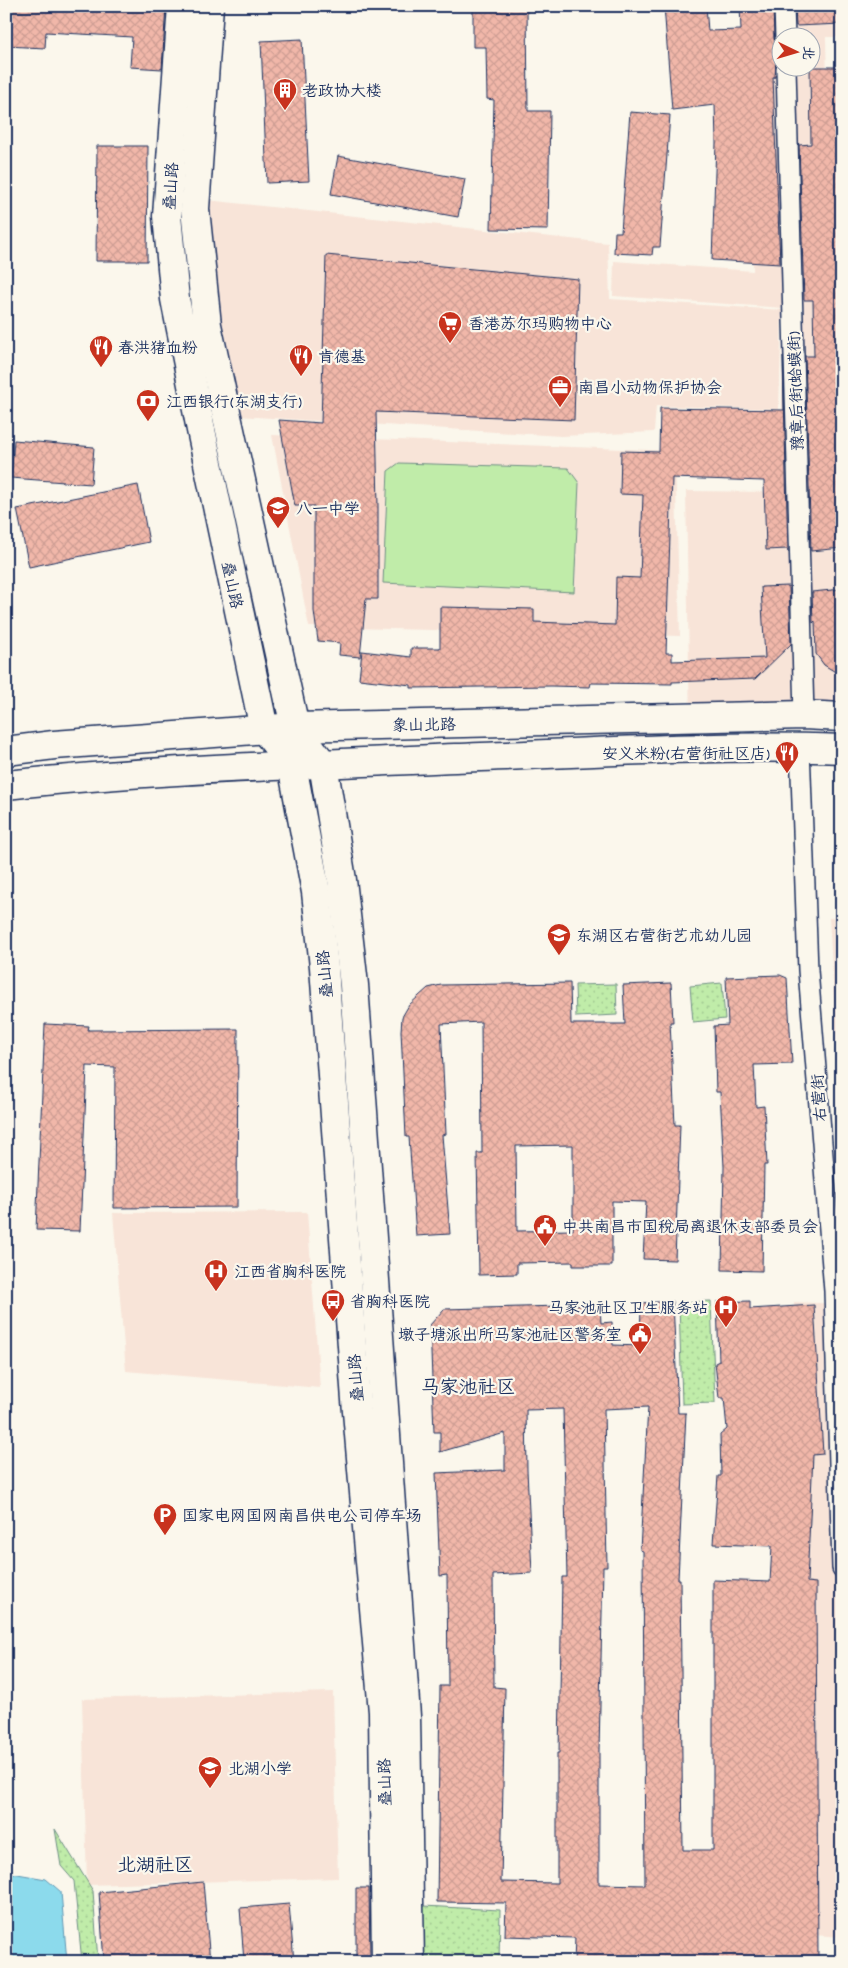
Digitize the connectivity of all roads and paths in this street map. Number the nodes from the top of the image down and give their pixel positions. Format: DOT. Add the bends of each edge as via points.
graph roads {
  1 [pos="182,6"];
  2 [pos="209,6"];
  3 [pos="784,6"];
  4 [pos="785,28"];
  5 [pos="786,78"];
  6 [pos="804,715"];
  7 [pos="842,717"];
  8 [pos="295,727"];
  9 [pos="264,729"];
  10 [pos="800,747"];
  11 [pos="842,749"];
  12 [pos="6,751"];
  13 [pos="323,764"];
  14 [pos="292,765"];
  15 [pos="6,785"];
  16 [pos="842,1568"];
  17 [pos="386,1962"];
  18 [pos="410,1962"];
  1 -- 9 [label="main road, 叠山路" via="167,216 175,299"];
  2 -- 8 [label="main road, 叠山路" via="195,209 207,325"];
  3 -- 4 [label="street"];
  5 -- 6 [label="street, 豫章后街(蛤蟆街)"];
  6 -- 7 [label="main road, 象山北路"];
  6 -- 8 [label="main road, 象山北路"];
  8 -- 9 [label="main road, 象山北路"];
  8 -- 13 [label="main road, 叠山路"];
  9 -- 12 [label="main road, 象山北路"];
  9 -- 14 [label="main road, 叠山路"];
  10 -- 11 [label="main road"];
  10 -- 13 [label="main road" via="670,749"];
  10 -- 16 [label="street, 右营街" via="808,970 834,1291"];
  13 -- 14 [label="main road"];
  13 -- 18 [label="main road, 叠山路" via="342,880 354,985 406,1716"];
  14 -- 15 [label="main road"];
  14 -- 17 [label="main road, 叠山路" via="316,892 324,967 383,1712"];
}
